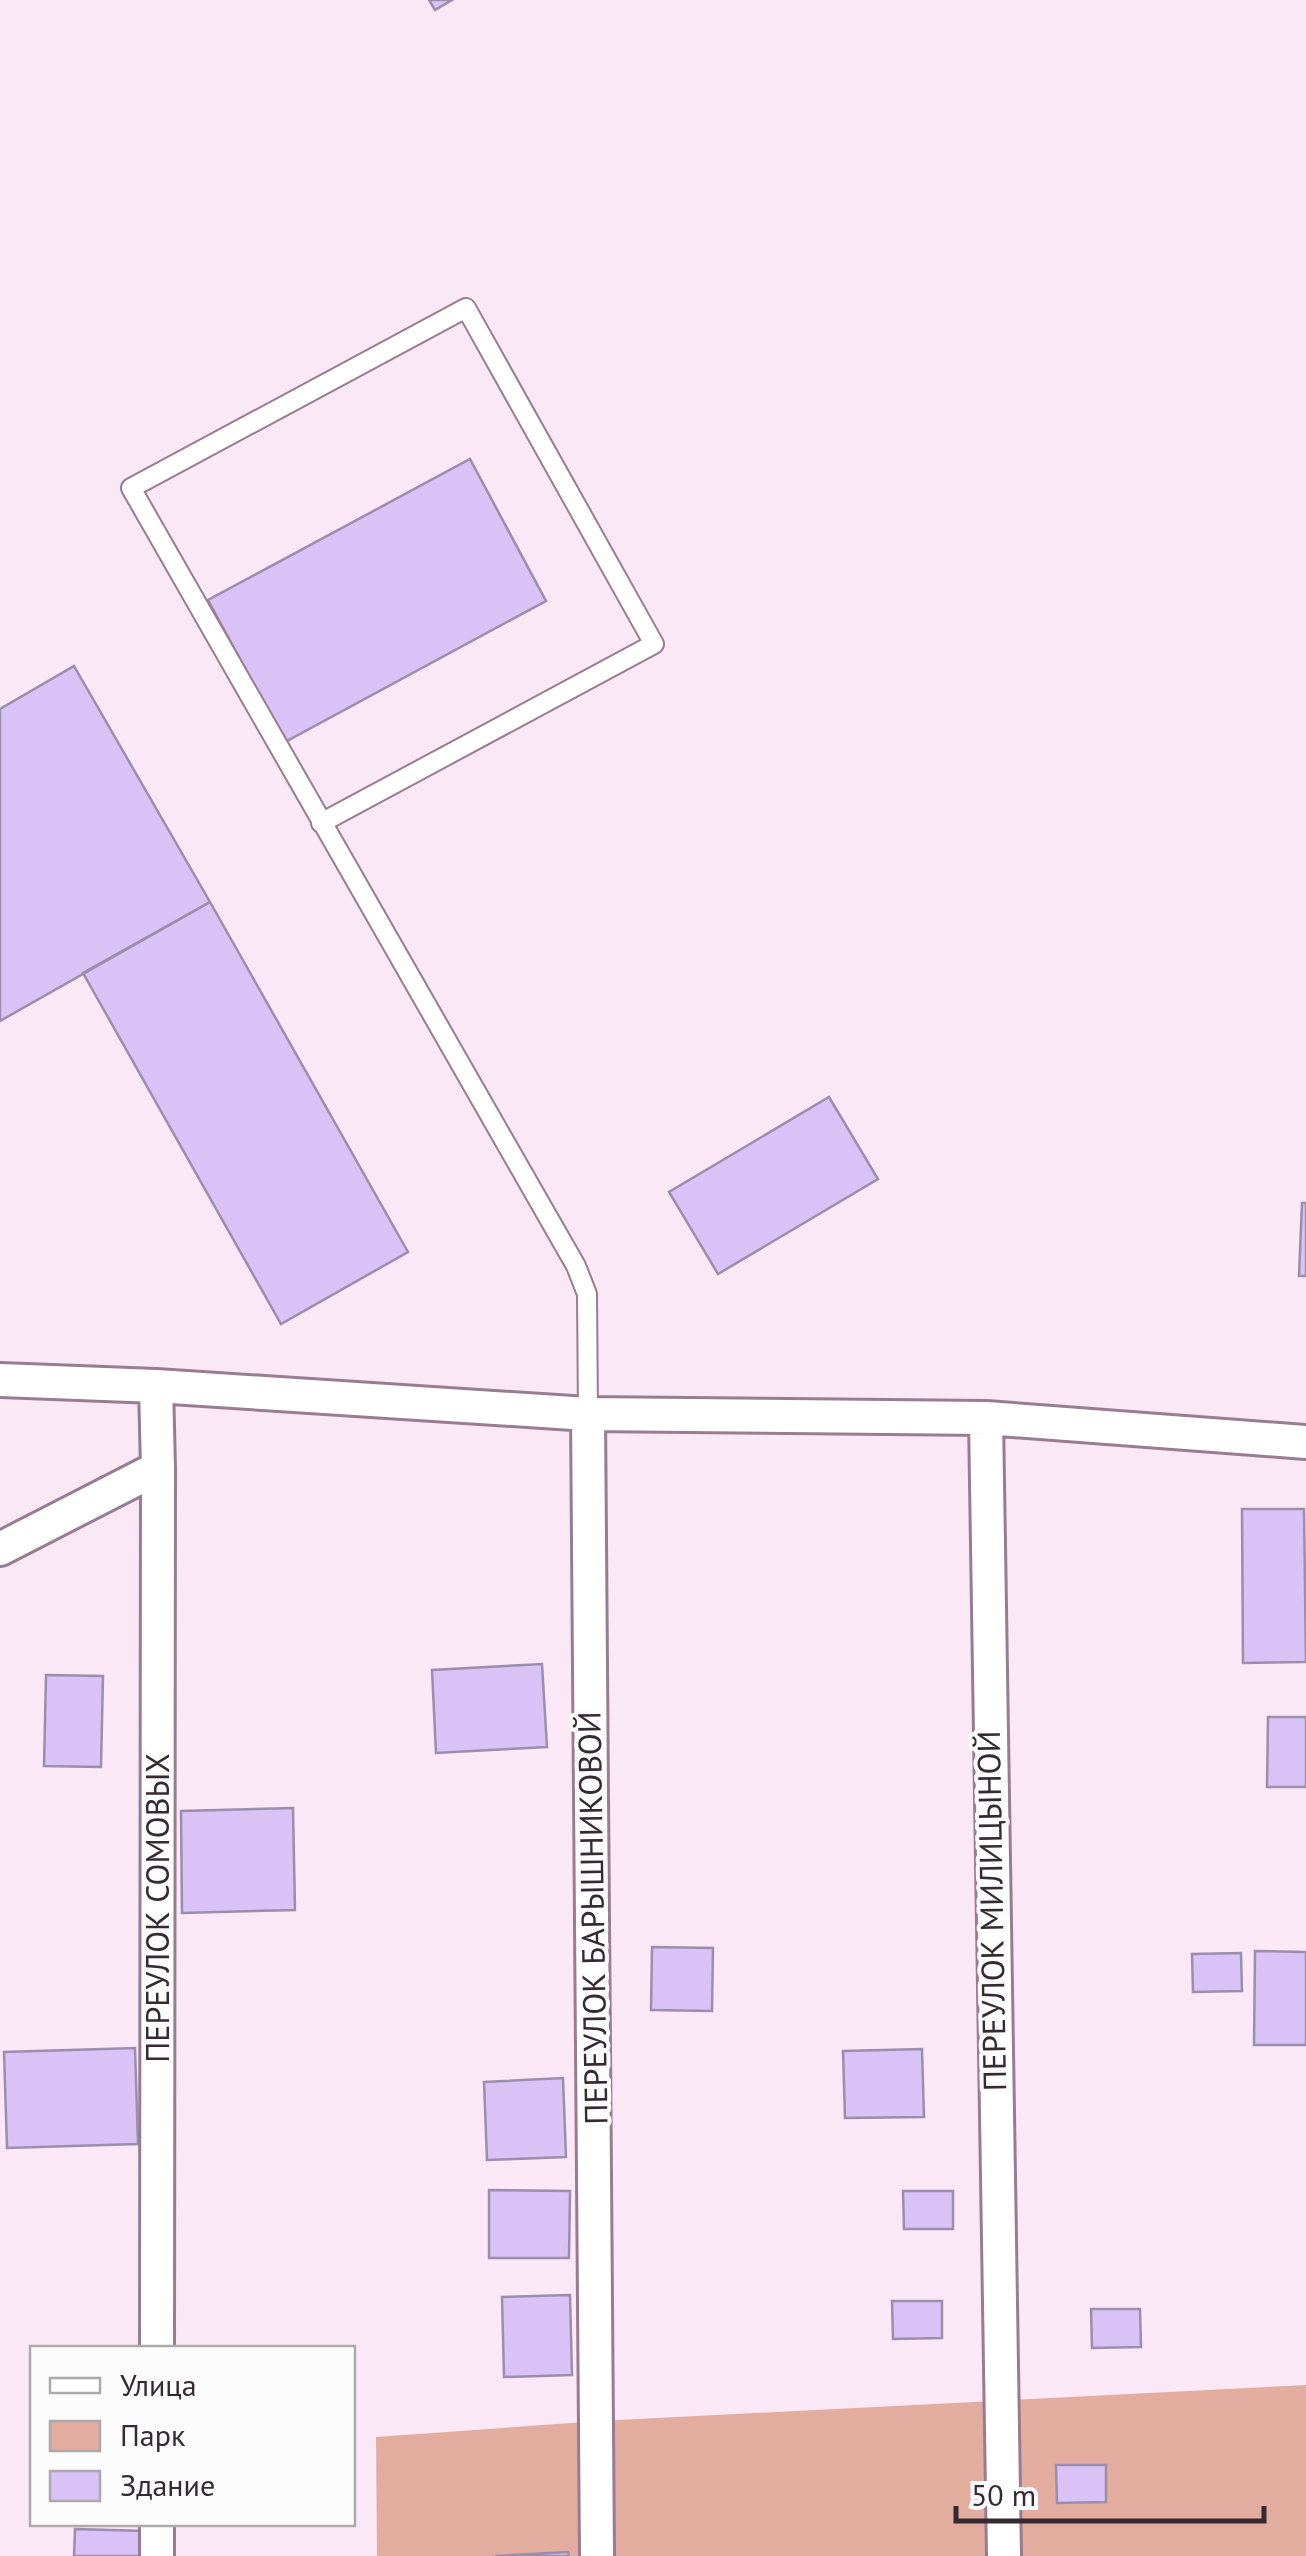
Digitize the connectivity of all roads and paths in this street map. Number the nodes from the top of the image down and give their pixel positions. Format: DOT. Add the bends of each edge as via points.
graph roads {
  1 [pos="320,823"];
  2 [pos="0,1380"];
  3 [pos="156,1386"];
  4 [pos="588,1414"];
  5 [pos="986,1418"];
  6 [pos="1306,1442"];
  7 [pos="158,1468"];
  8 [pos="0,1549"];
  9 [pos="157,2346"];
  10 [pos="157,2526"];
  11 [pos="157,2556"];
  12 [pos="597,2556"];
  13 [pos="1004,2556"];
  1 -- 1 [label="lane" via="132,488 466,308 654,644"];
  1 -- 4 [label="lane" via="576,1266 587,1294"];
  2 -- 3 [label="street"];
  3 -- 4 [label="street"];
  3 -- 7 [label="street, ПЕРЕУЛОК СОМОВЫХ"];
  4 -- 5 [label="street"];
  4 -- 12 [label="street, ПЕРЕУЛОК БАРЫШНИКОВОЙ"];
  5 -- 6 [label="street"];
  5 -- 13 [label="street, ПЕРЕУЛОК МИЛИЦЫНОЙ"];
  7 -- 8 [label="street"];
  7 -- 9 [label="street, ПЕРЕУЛОК СОМОВЫХ"];
  10 -- 11 [label="street"];
}
